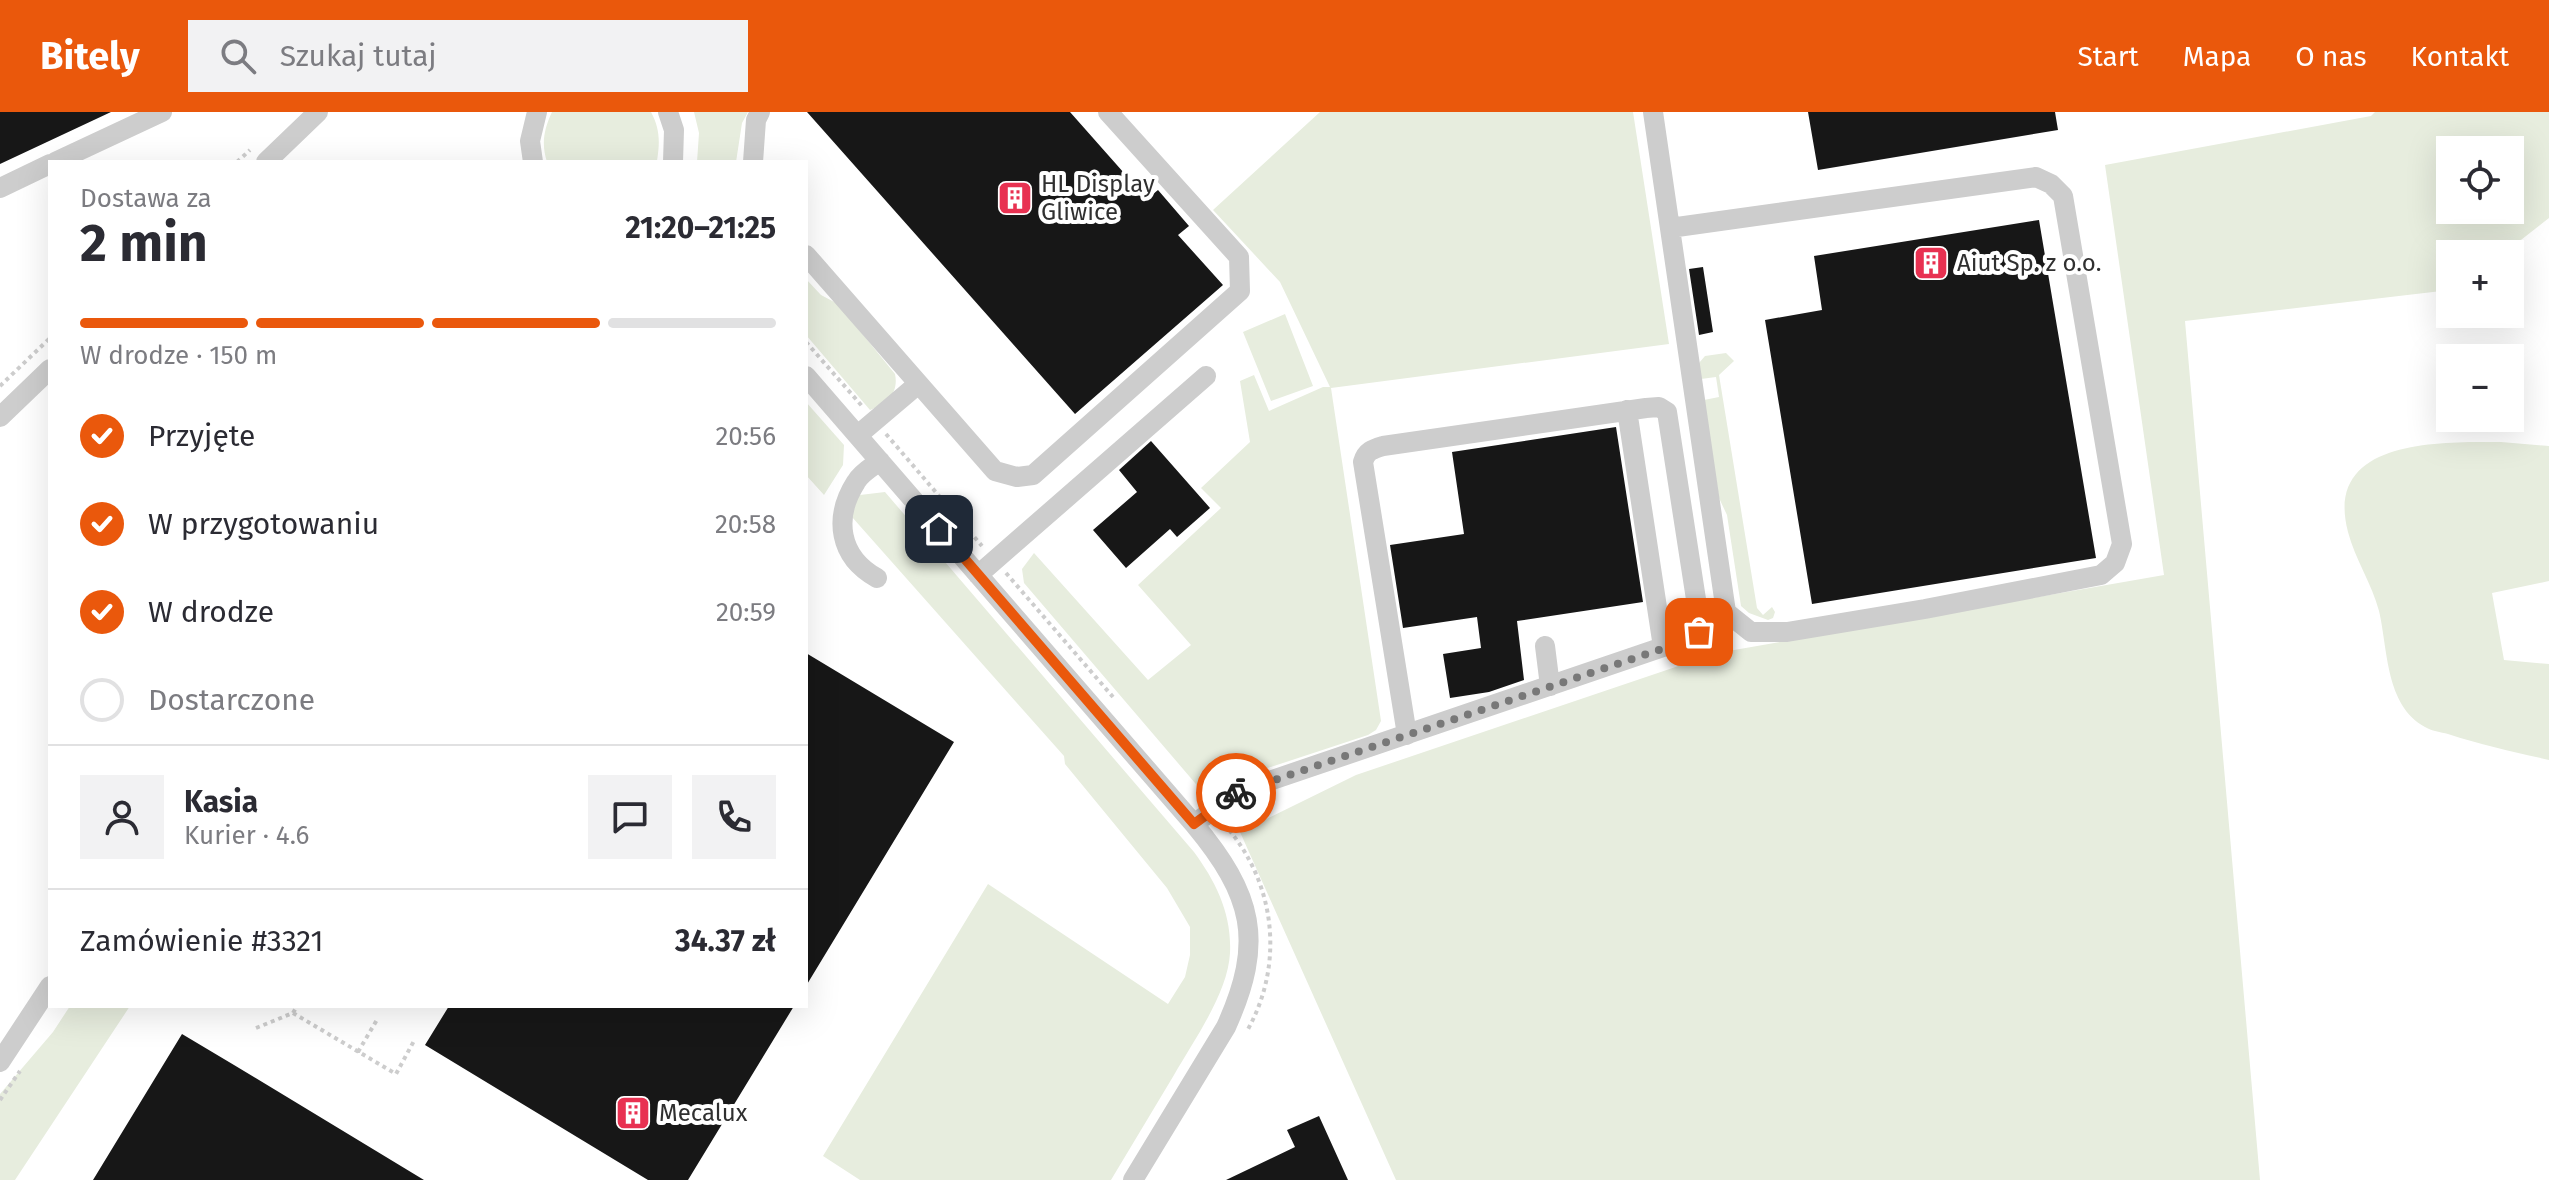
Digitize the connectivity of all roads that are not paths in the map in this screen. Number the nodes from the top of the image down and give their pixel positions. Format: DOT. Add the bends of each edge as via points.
graph roads {
  1 [pos="162,112"];
  2 [pos="318,112"];
  3 [pos="537,112"];
  4 [pos="668,112"];
  5 [pos="760,112"];
  6 [pos="1108,112"];
  7 [pos="1653,112"];
  8 [pos="59,160"];
  9 [pos="268,160"];
  10 [pos="533,160"];
  11 [pos="673,160"];
  12 [pos="753,160"];
  13 [pos="48,165"];
  14 [pos="0,188"];
  15 [pos="1670,228"];
  16 [pos="808,257"];
  17 [pos="48,371"];
  18 [pos="1206,376"];
  19 [pos="808,378"];
  20 [pos="917,385"];
  21 [pos="1627,410"];
  22 [pos="0,417"];
  23 [pos="858,435"];
  24 [pos="880,461"];
  25 [pos="978,575"];
  26 [pos="877,578"];
  27 [pos="1545,646"];
  28 [pos="1663,647"];
  29 [pos="1550,686"];
  30 [pos="1407,735"];
  31 [pos="1194,824"];
  32 [pos="48,989"];
  33 [pos="0,1062"];
  34 [pos="1133,1180"];
  1 -- 8 [label="street"];
  2 -- 9 [label="street"];
  3 -- 10 [label="street" via="530,141"];
  4 -- 11 [label="street" via="674,130"];
  5 -- 12 [label="street"];
  6 -- 20 [label="street" via="1239,257 1240,291 1033,475 995,471"];
  7 -- 15 [label="street"];
  13 -- 14 [label="street"];
  15 -- 15 [label="street" via="1726,612 1751,632 1787,632 1925,609 2101,575 2115,563 2122,544 2112,483 2063,196 2051,184 2036,177"];
  16 -- 20 [label="street"];
  17 -- 22 [label="street"];
  18 -- 25 [label="street"];
  19 -- 23 [label="street"];
  20 -- 23 [label="street"];
  21 -- 28 [label="street" via="1652,614"];
  21 -- 28 [label="street" via="1659,407 1667,412 1699,616 1697,637"];
  21 -- 30 [label="street" via="1383,446 1364,456"];
  23 -- 24 [label="street"];
  24 -- 25 [label="street"];
  24 -- 26 [label="street" via="857,479 844,508 843,536 861,570"];
  25 -- 31 [label="street"];
  27 -- 29 [label="street"];
  28 -- 29 [label="street"];
  29 -- 30 [label="street"];
  30 -- 31 [label="street" via="1237,792"];
  31 -- 34 [label="street" via="1217,852 1243,902 1249,927 1247,970 1226,1027"];
  32 -- 33 [label="street"];
}
